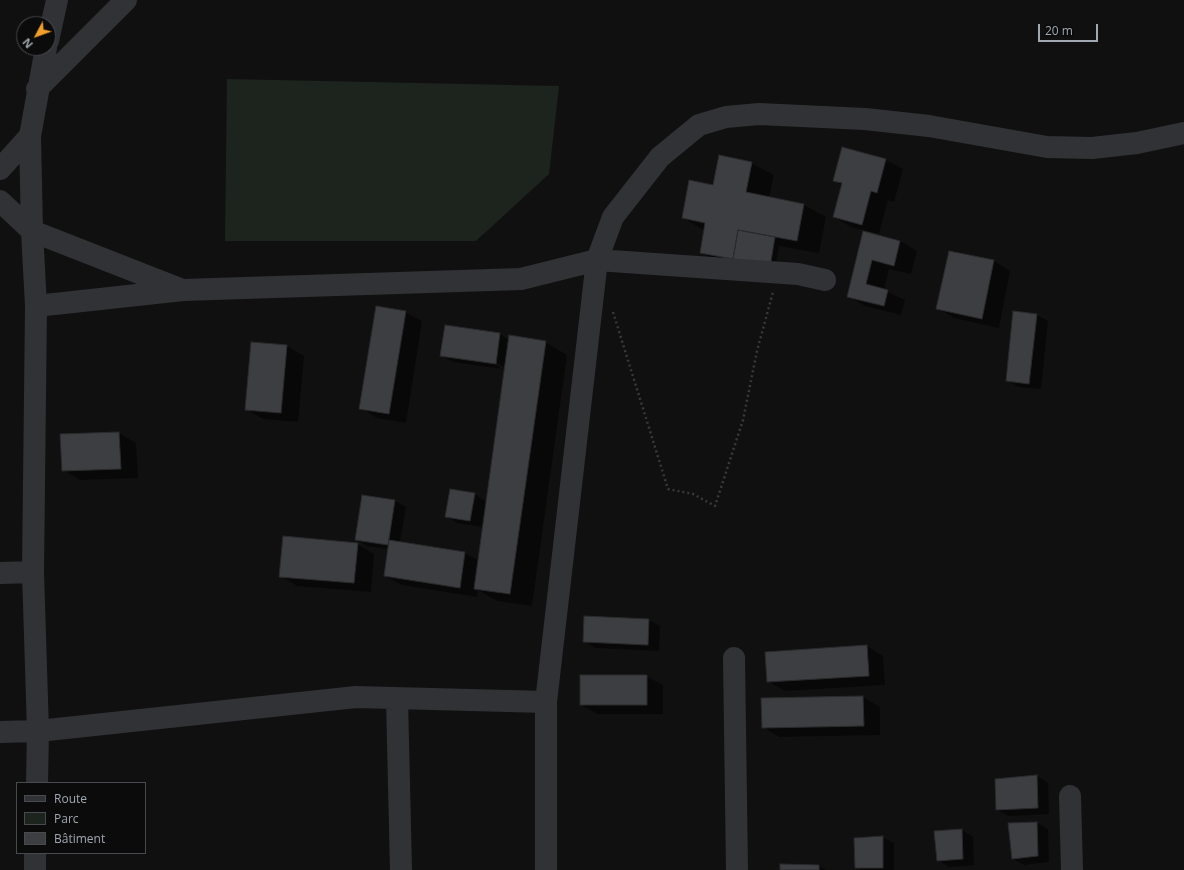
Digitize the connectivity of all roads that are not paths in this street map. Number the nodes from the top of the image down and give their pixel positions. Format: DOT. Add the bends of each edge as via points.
graph roads {
  1 [pos="57,0"];
  2 [pos="126,0"];
  3 [pos="53,16"];
  4 [pos="44,56"];
  5 [pos="37,89"];
  6 [pos="1184,133"];
  7 [pos="30,136"];
  8 [pos="0,169"];
  9 [pos="0,201"];
  10 [pos="32,231"];
  11 [pos="597,260"];
  12 [pos="825,280"];
  13 [pos="183,290"];
  14 [pos="36,306"];
  15 [pos="33,572"];
  16 [pos="0,573"];
  17 [pos="734,658"];
  18 [pos="397,699"];
  19 [pos="546,702"];
  20 [pos="38,731"];
  21 [pos="0,732"];
  22 [pos="37,782"];
  23 [pos="1070,796"];
  24 [pos="35,854"];
  25 [pos="35,870"];
  26 [pos="401,870"];
  27 [pos="546,870"];
  28 [pos="737,870"];
  29 [pos="1072,870"];
  1 -- 3 [label="street"];
  2 -- 5 [label="street"];
  4 -- 5 [label="street"];
  5 -- 7 [label="street"];
  6 -- 11 [label="street" via="1137,143 1092,148 1047,147 929,126 865,119 759,114 726,117 699,124 660,157 613,217"];
  7 -- 8 [label="street"];
  7 -- 10 [label="street"];
  9 -- 10 [label="street"];
  10 -- 13 [label="street"];
  10 -- 14 [label="street"];
  11 -- 12 [label="street" via="798,274"];
  11 -- 13 [label="street" via="521,279"];
  11 -- 19 [label="street"];
  13 -- 14 [label="street"];
  14 -- 15 [label="street"];
  15 -- 16 [label="street"];
  15 -- 20 [label="street"];
  17 -- 28 [label="street"];
  18 -- 19 [label="street"];
  18 -- 20 [label="street" via="356,697"];
  18 -- 26 [label="street"];
  19 -- 27 [label="street"];
  20 -- 21 [label="street"];
  20 -- 22 [label="street"];
  23 -- 29 [label="street"];
  24 -- 25 [label="street"];
}
